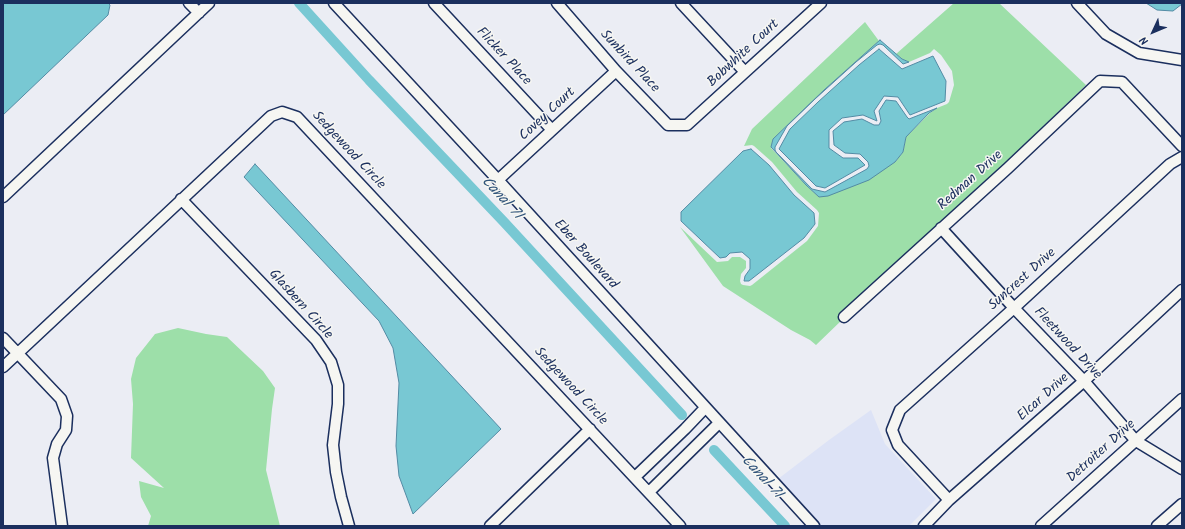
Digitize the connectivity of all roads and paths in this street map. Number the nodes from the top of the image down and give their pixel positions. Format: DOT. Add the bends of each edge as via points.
graph roads {
  1 [pos="189,3"];
  2 [pos="209,3"];
  3 [pos="334,3"];
  4 [pos="434,3"];
  5 [pos="557,3"];
  6 [pos="681,3"];
  7 [pos="821,3"];
  8 [pos="1077,3"];
  9 [pos="809,7"];
  10 [pos="199,13"];
  11 [pos="1182,61"];
  12 [pos="616,71"];
  13 [pos="745,72"];
  14 [pos="687,126"];
  15 [pos="552,130"];
  16 [pos="1182,146"];
  17 [pos="1182,157"];
  18 [pos="498,180"];
  19 [pos="3,197"];
  20 [pos="182,199"];
  21 [pos="941,228"];
  22 [pos="1182,290"];
  23 [pos="1014,308"];
  24 [pos="844,317"];
  25 [pos="3,338"];
  26 [pos="18,353"];
  27 [pos="3,367"];
  28 [pos="1084,381"];
  29 [pos="1182,399"];
  30 [pos="705,408"];
  31 [pos="719,423"];
  32 [pos="590,429"];
  33 [pos="1136,441"];
  34 [pos="1182,469"];
  35 [pos="635,477"];
  36 [pos="649,492"];
  37 [pos="949,500"];
  38 [pos="1182,504"];
  39 [pos="62,526"];
  40 [pos="349,526"];
  41 [pos="490,526"];
  42 [pos="680,526"];
  43 [pos="814,526"];
  44 [pos="924,526"];
  45 [pos="1041,526"];
  46 [pos="1157,526"];
  1 -- 10 [label="street"];
  2 -- 10 [label="street"];
  3 -- 18 [label="street, Eber Boulevard"];
  4 -- 15 [label="street, Flicker Place"];
  5 -- 12 [label="street, Sunbird Place"];
  6 -- 13 [label="street"];
  7 -- 9 [label="street, Bobwhite Court"];
  8 -- 11 [label="street" via="1106,34 1139,53"];
  9 -- 13 [label="street, Bobwhite Court"];
  10 -- 19 [label="street"];
  12 -- 14 [label="street, Sunbird Place" via="668,125"];
  12 -- 15 [label="street, Covey Court"];
  13 -- 14 [label="street, Bobwhite Court"];
  15 -- 18 [label="street, Covey Court"];
  16 -- 21 [label="street, Redman Drive" via="1122,82 1100,81"];
  17 -- 23 [label="street, Suncrest Drive" via="1170,164"];
  18 -- 30 [label="street, Eber Boulevard"];
  20 -- 26 [label="street, Sedgewood Circle"];
  20 -- 32 [label="street, Sedgewood Circle" via="271,116 282,112 297,117"];
  20 -- 40 [label="street, Glasbern Circle" via="316,340 331,362 338,385 333,445 336,472"];
  21 -- 23 [label="street, Fleetwood Drive"];
  21 -- 24 [label="street, Redman Drive"];
  22 -- 28 [label="street, Elcar Drive"];
  23 -- 28 [label="street, Fleetwood Drive"];
  23 -- 37 [label="street, Suncrest Drive" via="900,410 892,430 898,445"];
  25 -- 26 [label="street"];
  26 -- 27 [label="street, Sedgewood Circle"];
  26 -- 39 [label="street" via="61,399 67,416 66,430 57,444 53,458"];
  28 -- 33 [label="street, Fleetwood Drive"];
  28 -- 37 [label="street, Elcar Drive"];
  29 -- 33 [label="street, Detroiter Drive"];
  30 -- 31 [label="street, Eber Boulevard"];
  30 -- 35 [label="street"];
  31 -- 36 [label="street"];
  31 -- 43 [label="street, Eber Boulevard"];
  32 -- 35 [label="street, Sedgewood Circle"];
  32 -- 41 [label="street"];
  33 -- 34 [label="street, Fleetwood Drive"];
  33 -- 45 [label="street, Detroiter Drive"];
  35 -- 36 [label="street, Sedgewood Circle"];
  36 -- 42 [label="street, Sedgewood Circle"];
  37 -- 44 [label="street, Elcar Drive"];
  38 -- 46 [label="street"];
}
